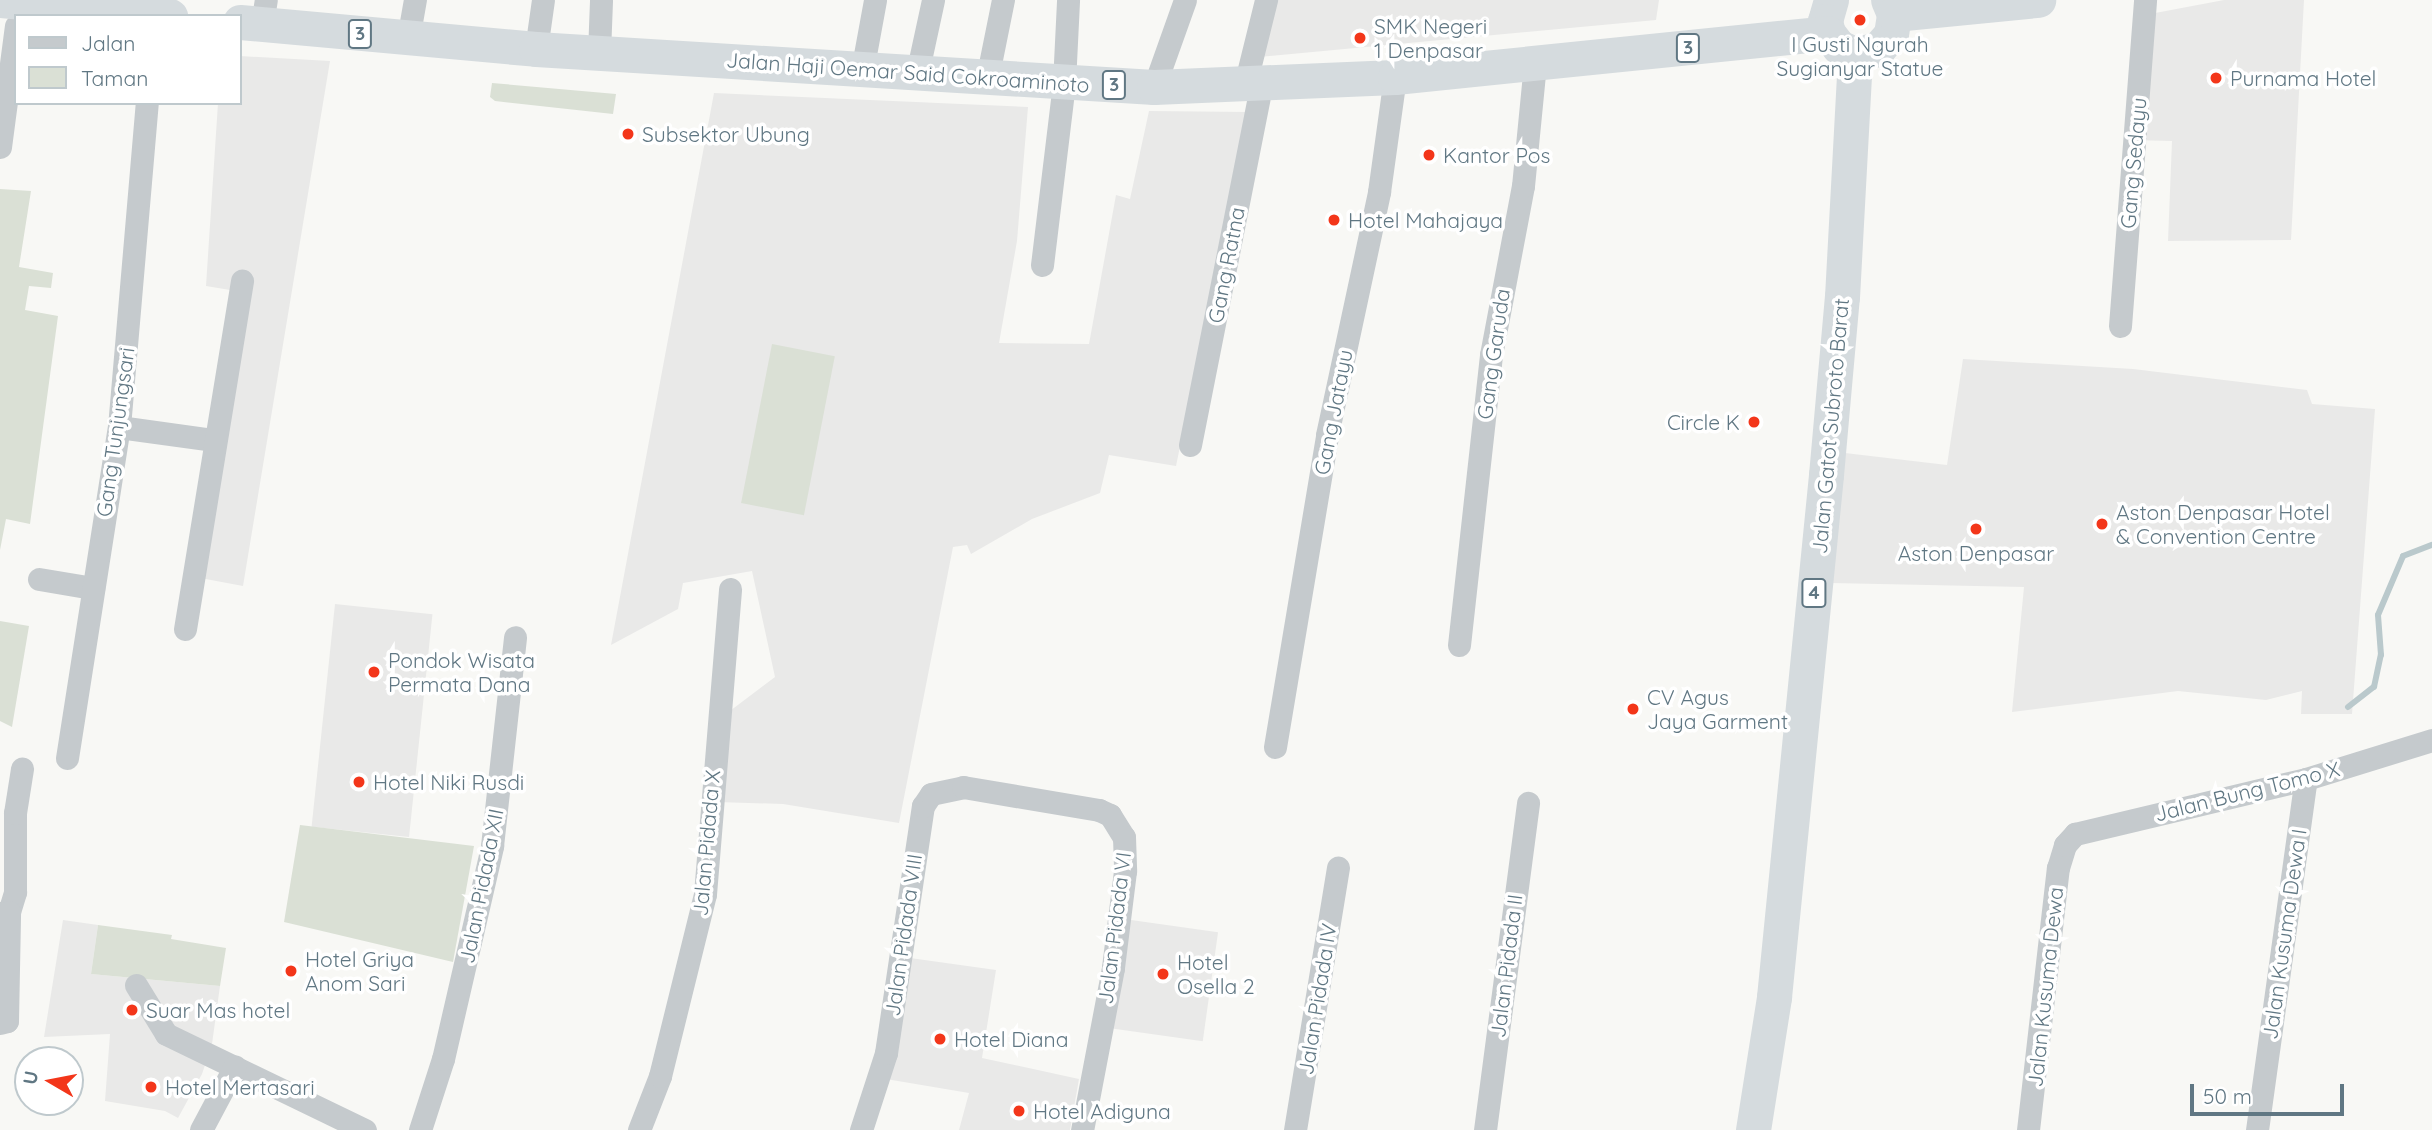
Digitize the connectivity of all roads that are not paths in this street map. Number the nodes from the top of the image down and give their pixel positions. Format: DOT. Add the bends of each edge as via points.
graph roads {
  1 [pos="415,0"];
  2 [pos="543,0"];
  3 [pos="601,0"];
  4 [pos="875,0"];
  5 [pos="933,0"];
  6 [pos="1003,0"];
  7 [pos="1068,0"];
  8 [pos="1185,0"];
  9 [pos="1266,0"];
  10 [pos="2038,0"];
  11 [pos="2145,0"];
  12 [pos="102,5"];
  13 [pos="1891,7"];
  14 [pos="19,8"];
  15 [pos="148,14"];
  16 [pos="256,15"];
  17 [pos="1838,29"];
  18 [pos="408,39"];
  19 [pos="14,45"];
  20 [pos="536,49"];
  21 [pos="599,53"];
  22 [pos="1535,63"];
  23 [pos="862,71"];
  24 [pos="917,74"];
  25 [pos="1395,77"];
  26 [pos="987,79"];
  27 [pos="1064,83"];
  28 [pos="1253,85"];
  29 [pos="1154,87"];
  30 [pos="147,105"];
  31 [pos="0,147"];
  32 [pos="1042,265"];
  33 [pos="242,281"];
  34 [pos="2120,326"];
  35 [pos="119,427"];
  36 [pos="214,440"];
  37 [pos="1190,445"];
  38 [pos="39,579"];
  39 [pos="93,588"];
  40 [pos="730,589"];
  41 [pos="185,629"];
  42 [pos="515,637"];
  43 [pos="1459,645"];
  44 [pos="2432,740"];
  45 [pos="1275,747"];
  46 [pos="67,758"];
  47 [pos="22,769"];
  48 [pos="2305,779"];
  49 [pos="984,791"];
  50 [pos="1528,803"];
  51 [pos="8,810"];
  52 [pos="2065,845"];
  53 [pos="1338,867"];
  54 [pos="4,912"];
  55 [pos="3,967"];
  56 [pos="136,985"];
  57 [pos="0,1023"];
  58 [pos="236,1066"];
  59 [pos="201,1130"];
  60 [pos="365,1130"];
  61 [pos="420,1130"];
  62 [pos="639,1130"];
  63 [pos="861,1130"];
  64 [pos="1082,1130"];
  65 [pos="1295,1130"];
  66 [pos="1485,1130"];
  67 [pos="1753,1130"];
  68 [pos="2028,1130"];
  69 [pos="2257,1130"];
  1 -- 18 [label="street"];
  2 -- 20 [label="street"];
  3 -- 21 [label="street"];
  4 -- 23 [label="street"];
  5 -- 24 [label="street"];
  6 -- 26 [label="street"];
  7 -- 27 [label="street"];
  8 -- 29 [label="street"];
  9 -- 28 [label="street, Gang Ratna"];
  10 -- 13 [label="highway"];
  11 -- 34 [label="street, Gang Sedayu"];
  12 -- 14 [label="highway"];
  12 -- 15 [label="highway"];
  13 -- 17 [label="highway, 3" via="1886,42 1867,54"];
  16 -- 18 [label="highway, Jalan Haji Oemar Said Cokroaminoto / 3"];
  17 -- 22 [label="highway, Jalan Haji Oemar Said Cokroaminoto / 3"];
  17 -- 67 [label="highway, Jalan Gatot Subroto Barat / 4" via="1840,319 1776,983"];
  18 -- 20 [label="highway, Jalan Haji Oemar Said Cokroaminoto / 3"];
  19 -- 31 [label="street"];
  20 -- 21 [label="highway, Jalan Haji Oemar Said Cokroaminoto / 3"];
  21 -- 23 [label="highway, Jalan Haji Oemar Said Cokroaminoto / 3"];
  22 -- 25 [label="highway, Jalan Haji Oemar Said Cokroaminoto / 3"];
  22 -- 43 [label="street, Gang Garuda" via="1523,186 1491,355"];
  23 -- 24 [label="highway, Jalan Haji Oemar Said Cokroaminoto / 3"];
  24 -- 26 [label="highway, Jalan Haji Oemar Said Cokroaminoto / 3"];
  25 -- 28 [label="highway, Jalan Haji Oemar Said Cokroaminoto / 3"];
  25 -- 45 [label="street, Gang Jatayu" via="1379,192 1327,435"];
  26 -- 27 [label="highway, Jalan Haji Oemar Said Cokroaminoto / 3"];
  27 -- 29 [label="highway, Jalan Haji Oemar Said Cokroaminoto / 3"];
  27 -- 32 [label="street"];
  28 -- 29 [label="highway, Jalan Haji Oemar Said Cokroaminoto / 3"];
  28 -- 37 [label="street, Gang Ratna"];
  30 -- 35 [label="street, Gang Tunjungsari"];
  33 -- 36 [label="street"];
  35 -- 36 [label="street"];
  35 -- 39 [label="street, Gang Tunjungsari"];
  36 -- 41 [label="street"];
  38 -- 39 [label="street"];
  39 -- 46 [label="street, Gang Tunjungsari"];
  40 -- 62 [label="street, Jalan Pidada X" via="705,894 666,1052"];
  42 -- 61 [label="street, Jalan Pidada XII" via="492,846 443,1059"];
  44 -- 48 [label="street, Jalan Bung Tomo X"];
  47 -- 51 [label="street"];
  48 -- 52 [label="street, Jalan Bung Tomo X" via="2100,827 2075,834"];
  48 -- 69 [label="street, Jalan Kusuma Dewa I"];
  49 -- 63 [label="street, Jalan Pidada VIII" via="943,789 931,793 923,806 886,1053"];
  49 -- 64 [label="street, Jalan Pidada VI" via="1099,810 1110,816 1124,836 1125,871 1113,968"];
  50 -- 66 [label="street, Jalan Pidada II"];
  51 -- 54 [label="street" via="15,892"];
  52 -- 68 [label="street, Jalan Kusuma Dewa" via="2058,867"];
  53 -- 65 [label="street, Jalan Pidada IV"];
  54 -- 55 [label="street"];
  55 -- 57 [label="street" via="7,1021"];
  56 -- 58 [label="street" via="166,1034"];
  58 -- 59 [label="street"];
  58 -- 60 [label="street"];
}
